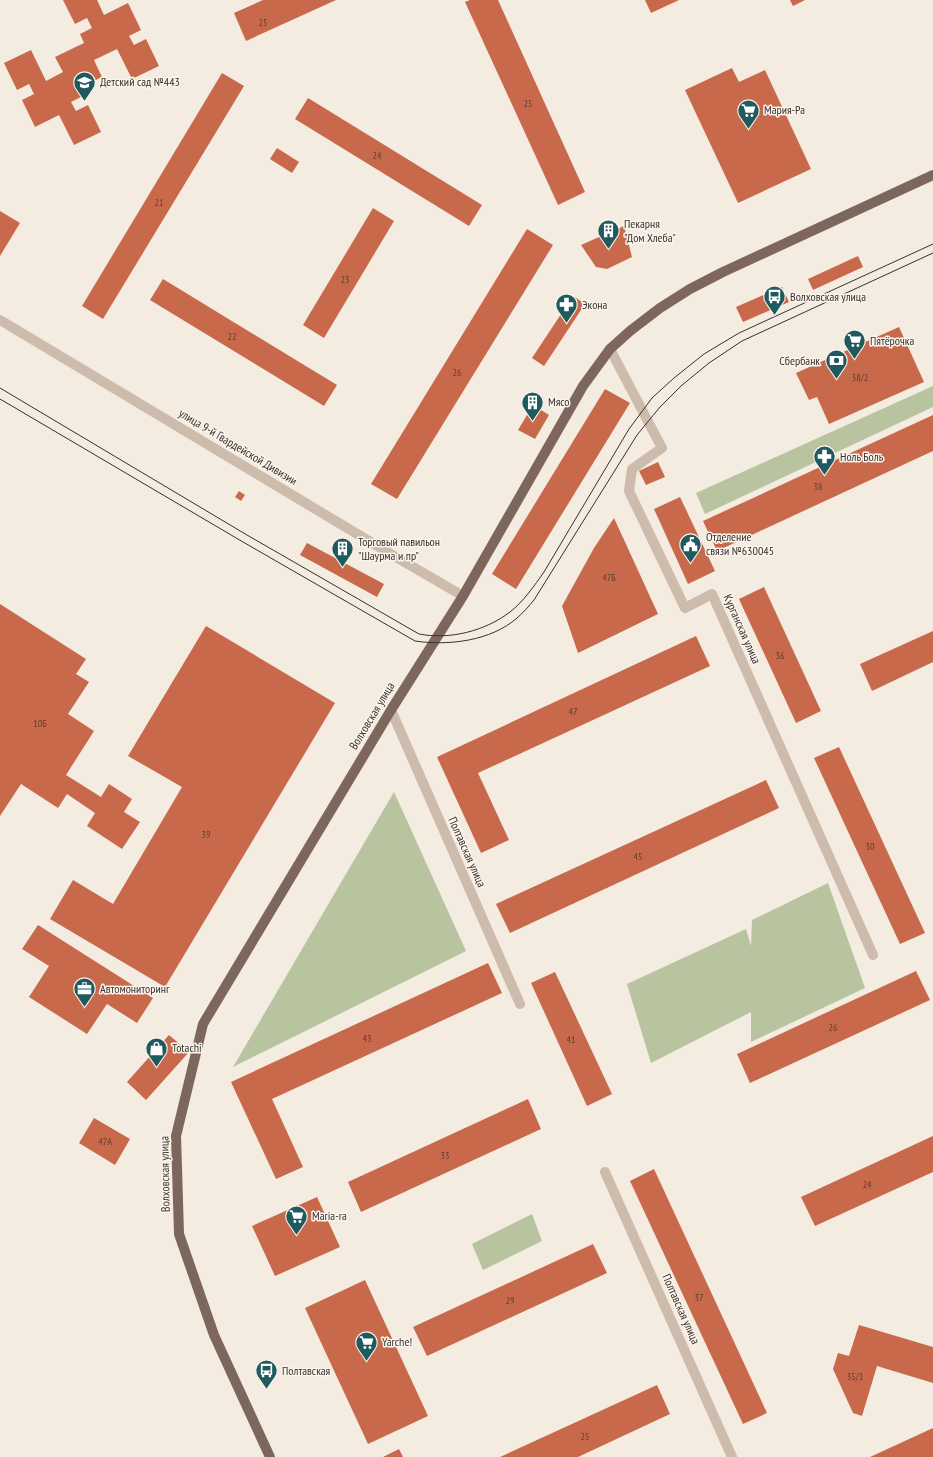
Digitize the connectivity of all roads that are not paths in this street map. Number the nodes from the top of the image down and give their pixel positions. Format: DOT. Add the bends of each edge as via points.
graph roads {
  1 [pos="933,176"];
  2 [pos="0,320"];
  3 [pos="610,349"];
  4 [pos="463,596"];
  5 [pos="391,710"];
  6 [pos="873,955"];
  7 [pos="520,1004"];
  8 [pos="605,1172"];
  9 [pos="270,1457"];
  10 [pos="732,1457"];
  1 -- 3 [label="main road, Волховская улица" via="697,285 660,308"];
  2 -- 4 [label="street, улица 9-й Гвардейской Дивизии"];
  3 -- 4 [label="main road, Волховская улица" via="583,386"];
  3 -- 6 [label="street, Курганская улица" via="662,448 632,469 629,491 685,608 712,594"];
  4 -- 5 [label="main road, Волховская улица"];
  5 -- 7 [label="street, Полтавская улица"];
  5 -- 9 [label="main road, Волховская улица" via="203,1024 176,1136 179,1234 214,1335"];
  8 -- 10 [label="street, Полтавская улица"];
}
